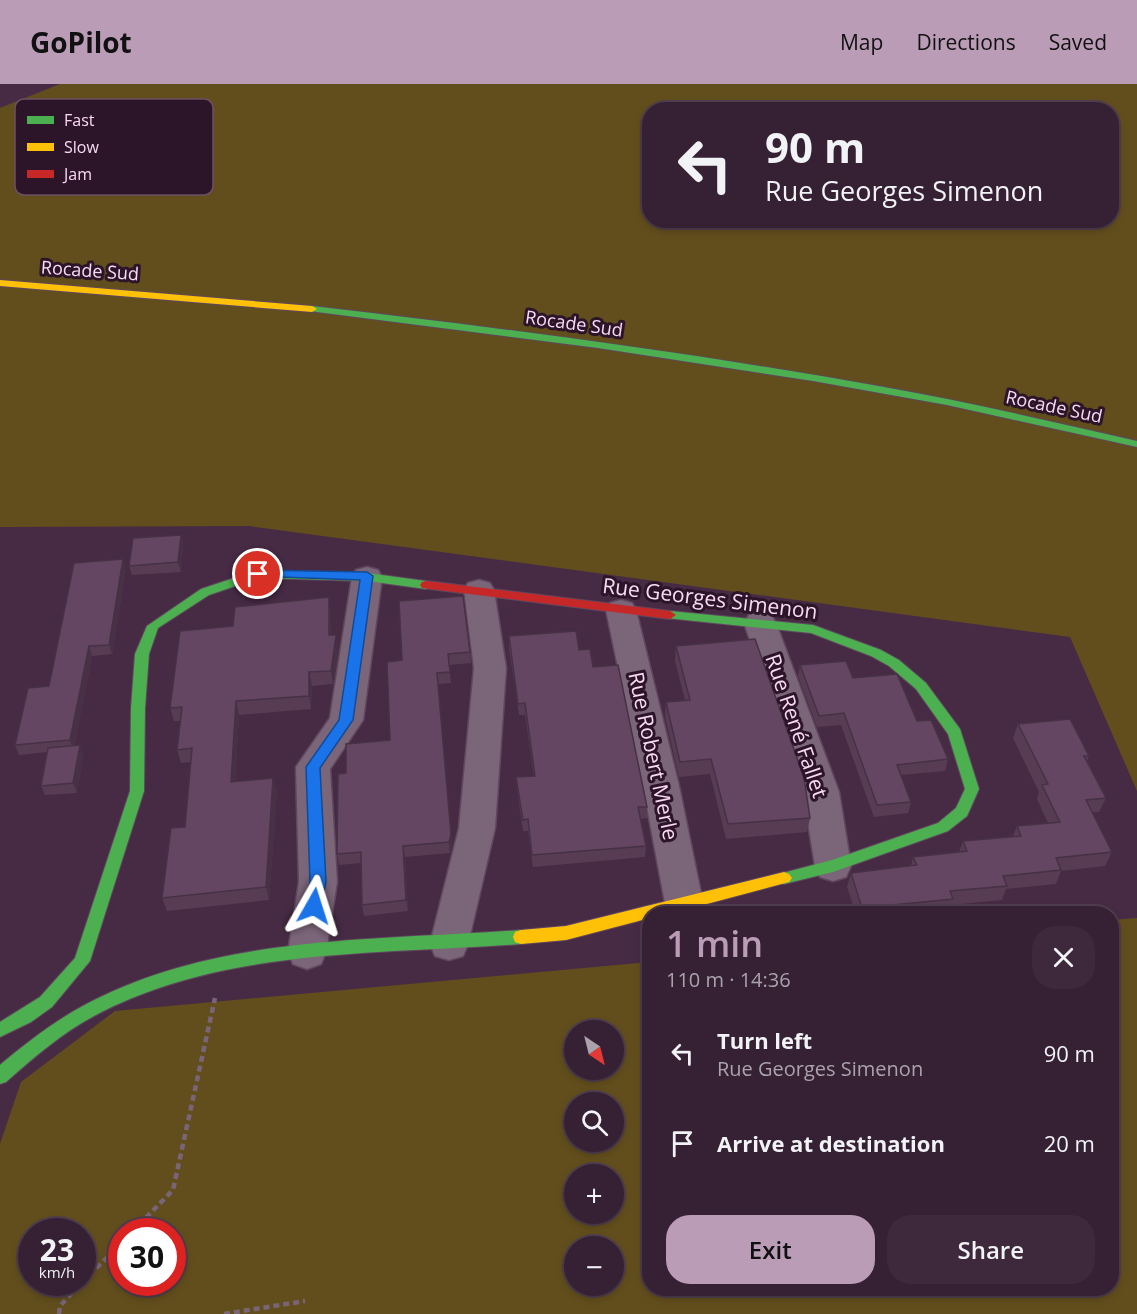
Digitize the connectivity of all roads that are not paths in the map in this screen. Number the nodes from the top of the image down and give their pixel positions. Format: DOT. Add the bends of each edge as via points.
graph roads {
  1 [pos="0,284"];
  2 [pos="0,294"];
  3 [pos="427,322"];
  4 [pos="1137,444"];
  5 [pos="367,576"];
  6 [pos="478,591"];
  7 [pos="621,610"];
  8 [pos="760,623"];
  9 [pos="833,866"];
  10 [pos="684,903"];
  11 [pos="672,906"];
  12 [pos="642,914"];
  13 [pos="449,944"];
  14 [pos="307,952"];
  15 [pos="0,1029"];
  16 [pos="0,1076"];
  1 -- 3 [label="street, Rocade Sud" via="273,304"];
  2 -- 3 [label="street"];
  3 -- 4 [label="street, Rocade Sud" via="886,390"];
  5 -- 6 [label="street, Rue Georges Simenon"];
  5 -- 14 [label="street" via="346,720 313,767 318,882"];
  5 -- 15 [label="street, Rue Georges Simenon" via="258,574 205,592 153,626 142,654 137,791 82,961 42,1007 22,1021"];
  6 -- 7 [label="street, Rue Georges Simenon"];
  6 -- 13 [label="street" via="490,668 477,828"];
  7 -- 8 [label="street, Rue Georges Simenon"];
  7 -- 10 [label="street, Rue Robert Merle"];
  8 -- 9 [label="street, Rue René Fallet" via="821,792"];
  8 -- 9 [label="street, Rue Georges Simenon" via="813,629 894,663 931,697 956,733 972,789 962,812 944,827"];
  9 -- 10 [label="street, Rue Georges Simenon"];
  10 -- 11 [label="street, Rue Georges Simenon"];
  12 -- 13 [label="street, Rue Georges Simenon" via="566,933"];
  13 -- 14 [label="street, Rue Georges Simenon"];
  14 -- 16 [label="street, Rue Georges Simenon" via="223,963 141,987 89,1010 39,1042"];
}
